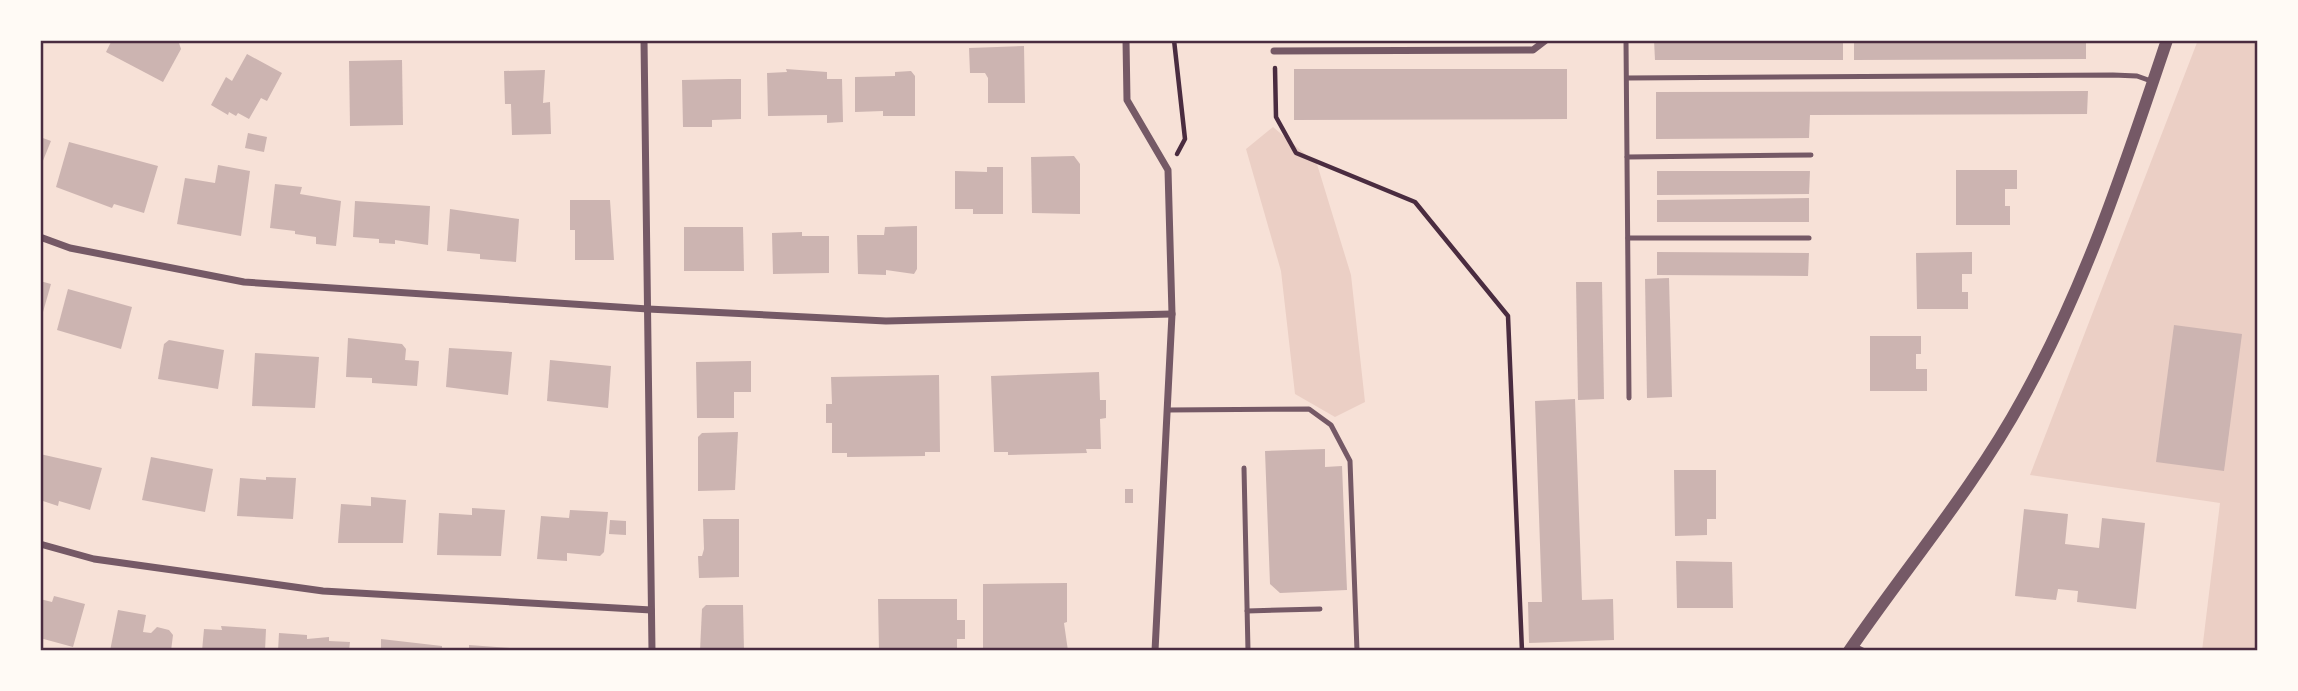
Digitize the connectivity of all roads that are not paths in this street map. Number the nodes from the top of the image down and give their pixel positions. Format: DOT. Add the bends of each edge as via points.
graph roads {
  1 [pos="644,40"];
  2 [pos="1126,40"];
  3 [pos="1546,40"];
  4 [pos="1626,40"];
  5 [pos="2167,40"];
  6 [pos="1274,51"];
  7 [pos="1626,78"];
  8 [pos="2153,82"];
  9 [pos="1811,155"];
  10 [pos="1627,157"];
  11 [pos="40,237"];
  12 [pos="1628,238"];
  13 [pos="1809,238"];
  14 [pos="648,309"];
  15 [pos="1172,314"];
  16 [pos="1629,398"];
  17 [pos="1168,410"];
  18 [pos="1244,468"];
  19 [pos="40,544"];
  20 [pos="1320,609"];
  21 [pos="651,610"];
  22 [pos="1247,611"];
  23 [pos="1855,649"];
  24 [pos="652,651"];
  25 [pos="1155,651"];
  26 [pos="1248,651"];
  27 [pos="1357,651"];
  1 -- 14 [label="street"];
  2 -- 15 [label="street" via="1127,100 1168,170"];
  3 -- 6 [label="street" via="1533,50"];
  4 -- 7 [label="lane"];
  5 -- 8 [label="street"];
  7 -- 8 [label="lane" via="2113,75"];
  7 -- 10 [label="lane"];
  8 -- 23 [label="street" via="2116,190 2054,339 1984,463"];
  9 -- 10 [label="lane"];
  10 -- 12 [label="lane"];
  11 -- 14 [label="street" via="70,248 244,282"];
  12 -- 13 [label="lane"];
  12 -- 16 [label="lane"];
  14 -- 15 [label="street" via="886,321"];
  14 -- 21 [label="street"];
  15 -- 17 [label="street"];
  17 -- 25 [label="street"];
  17 -- 27 [label="lane" via="1309,409 1331,425 1350,461"];
  18 -- 22 [label="lane"];
  19 -- 21 [label="street" via="94,559 323,591"];
  20 -- 22 [label="lane"];
  21 -- 24 [label="street"];
  22 -- 26 [label="lane"];
}
